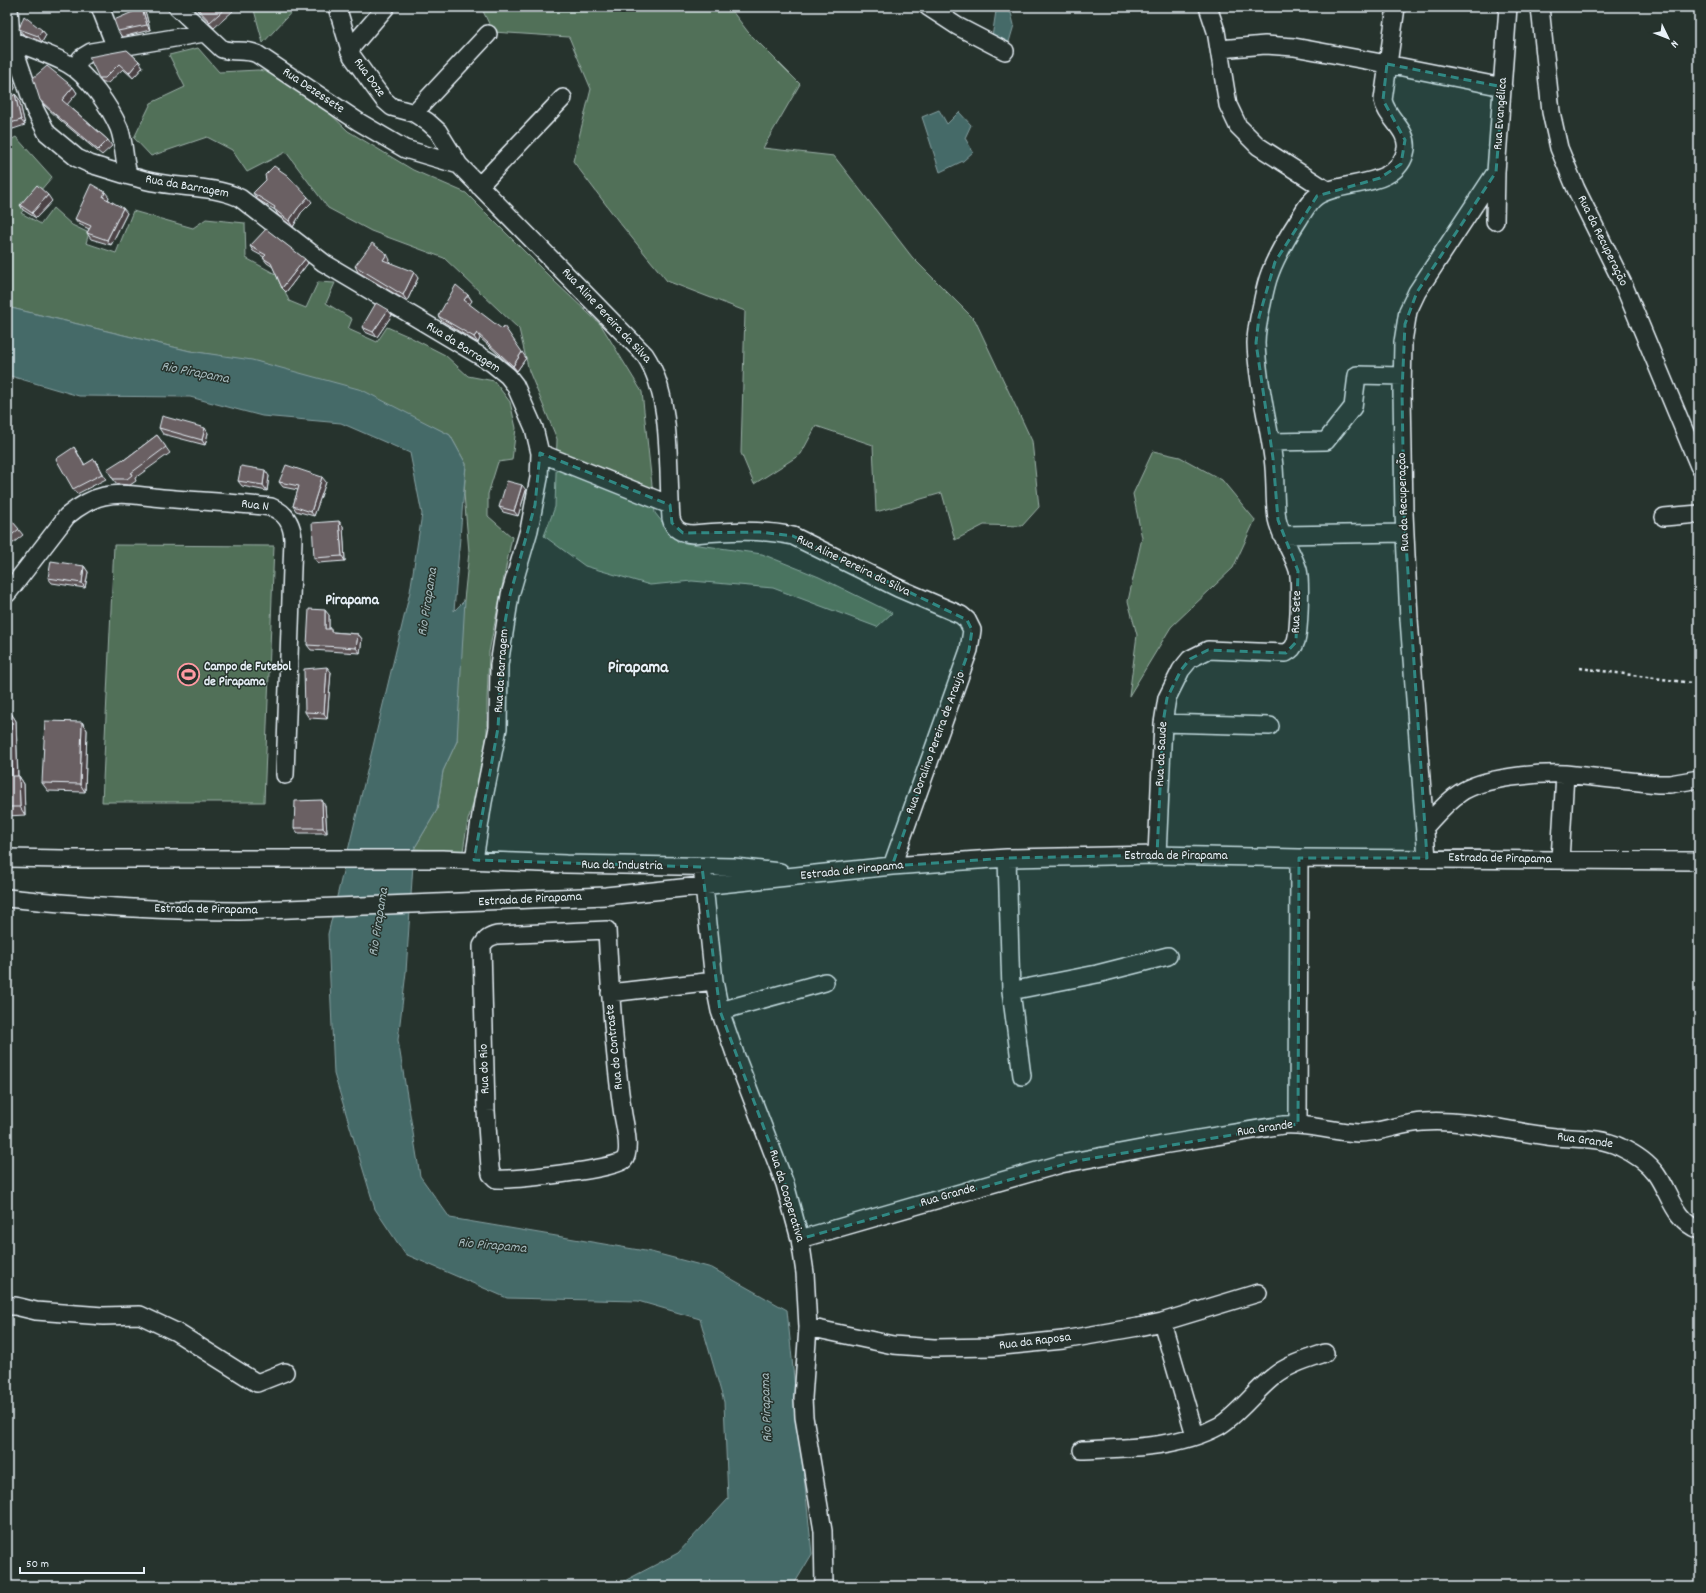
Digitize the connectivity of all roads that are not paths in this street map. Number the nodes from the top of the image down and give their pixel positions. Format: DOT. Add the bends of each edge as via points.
graph roads {
  1 [pos="9,7"];
  2 [pos="100,7"];
  3 [pos="177,7"];
  4 [pos="337,7"];
  5 [pos="386,7"];
  6 [pos="928,7"];
  7 [pos="1208,7"];
  8 [pos="1396,7"];
  9 [pos="1508,7"];
  10 [pos="1540,7"];
  11 [pos="204,33"];
  12 [pos="488,34"];
  13 [pos="11,40"];
  14 [pos="116,48"];
  15 [pos="1220,49"];
  16 [pos="350,50"];
  17 [pos="1005,51"];
  18 [pos="1387,64"];
  19 [pos="76,69"];
  20 [pos="1503,87"];
  21 [pos="564,98"];
  22 [pos="414,113"];
  23 [pos="459,165"];
  24 [pos="1496,172"];
  25 [pos="129,176"];
  26 [pos="479,186"];
  27 [pos="1328,191"];
  28 [pos="1495,221"];
  29 [pos="1402,376"];
  30 [pos="1271,442"];
  31 [pos="540,453"];
  32 [pos="1699,466"];
  33 [pos="670,505"];
  34 [pos="1699,514"];
  35 [pos="1664,517"];
  36 [pos="1405,533"];
  37 [pos="1282,535"];
  38 [pos="7,594"];
  39 [pos="967,620"];
  40 [pos="1190,659"];
  41 [pos="1163,723"];
  42 [pos="1270,726"];
  43 [pos="1565,774"];
  44 [pos="285,775"];
  45 [pos="1699,779"];
  46 [pos="1425,827"];
  47 [pos="1157,855"];
  48 [pos="7,858"];
  49 [pos="1007,858"];
  50 [pos="1299,858"];
  51 [pos="1427,858"];
  52 [pos="474,860"];
  53 [pos="1560,860"];
  54 [pos="1699,861"];
  55 [pos="892,866"];
  56 [pos="702,867"];
  57 [pos="802,876"];
  58 [pos="704,887"];
  59 [pos="7,898"];
  60 [pos="607,930"];
  61 [pos="1168,956"];
  62 [pos="714,981"];
  63 [pos="825,982"];
  64 [pos="1011,991"];
  65 [pos="610,993"];
  66 [pos="720,1011"];
  67 [pos="1022,1076"];
  68 [pos="1298,1124"];
  69 [pos="623,1162"];
  70 [pos="1699,1230"];
  71 [pos="800,1239"];
  72 [pos="1258,1292"];
  73 [pos="7,1306"];
  74 [pos="1162,1322"];
  75 [pos="808,1327"];
  76 [pos="1325,1353"];
  77 [pos="285,1372"];
  78 [pos="1195,1435"];
  79 [pos="1082,1450"];
  80 [pos="824,1586"];
  1 -- 13 [label="street"];
  2 -- 14 [label="street"];
  3 -- 11 [label="street, Rua Dezessete"];
  4 -- 16 [label="street, Rua Doze"];
  5 -- 16 [label="street"];
  6 -- 17 [label="street" via="956,26"];
  7 -- 15 [label="street"];
  8 -- 18 [label="street"];
  9 -- 20 [label="street, Rua Evangélica"];
  10 -- 32 [label="street, Rua da Recuperação" via="1555,137 1574,184 1624,286"];
  11 -- 14 [label="street"];
  11 -- 23 [label="street, Rua Dezessete" via="222,48 252,52 262,57 359,122 405,149"];
  12 -- 22 [label="street"];
  13 -- 19 [label="street, Rua da Barragem" via="59,59"];
  13 -- 25 [label="street, Rua da Barragem" via="35,110 47,133 77,158"];
  14 -- 19 [label="street" via="91,52 81,58"];
  15 -- 18 [label="street" via="1279,45"];
  15 -- 27 [label="street" via="1228,105 1238,126 1258,146"];
  16 -- 22 [label="street, Rua Doze" via="392,108"];
  18 -- 20 [label="street"];
  18 -- 27 [label="street" via="1384,106 1405,140 1406,147 1401,164 1380,178"];
  19 -- 25 [label="street, Rua da Barragem" via="105,103 119,128"];
  20 -- 24 [label="street, Rua Evangélica"];
  21 -- 26 [label="street"];
  22 -- 23 [label="street, Rua Doze" via="438,131"];
  23 -- 26 [label="street, Rua Aline Pereira da Silva"];
  24 -- 28 [label="street, Rua Evangélica"];
  24 -- 29 [label="street, Rua da Recuperação" via="1412,302 1405,324"];
  25 -- 31 [label="street, Rua da Barragem" via="231,193 324,263 492,363 515,385 534,428"];
  26 -- 33 [label="street, Rua Aline Pereira da Silva" via="636,345 652,365 665,417"];
  27 -- 30 [label="street, Rua Sete" via="1313,200 1287,239 1269,275 1259,317 1256,344"];
  29 -- 30 [label="street" via="1357,375 1353,406 1326,441"];
  29 -- 36 [label="street, Rua da Recuperação"];
  30 -- 37 [label="street, Rua Sete" via="1276,506"];
  31 -- 33 [label="street"];
  31 -- 52 [label="street, Rua da Barragem" via="535,505 510,595 503,633 499,665 498,728"];
  33 -- 39 [label="street, Rua Aline Pereira da Silva" via="672,523 683,533 776,532 793,536"];
  34 -- 35 [label="street"];
  36 -- 37 [label="street"];
  36 -- 46 [label="street, Rua da Recuperação"];
  37 -- 40 [label="street, Rua Sete" via="1298,571 1298,623 1293,649 1276,654 1208,650"];
  38 -- 44 [label="street, Rua N" via="67,516 77,508 104,496 206,501 279,510 291,525 293,539"];
  39 -- 55 [label="street, Rua Doralino Pereira de Araujo" via="972,630 969,650"];
  40 -- 41 [label="street, Rua da Saude" via="1173,683 1167,698"];
  41 -- 42 [label="street"];
  41 -- 47 [label="street, Rua da Saude"];
  43 -- 45 [label="street" via="1658,784"];
  43 -- 46 [label="street" via="1532,775 1472,786 1460,792"];
  43 -- 53 [label="street"];
  46 -- 51 [label="street, Rua da Recuperação"];
  47 -- 49 [label="street, Estrada de Pirapama"];
  47 -- 50 [label="street, Estrada de Pirapama"];
  48 -- 52 [label="street, Rua da Industria"];
  49 -- 55 [label="street, Estrada de Pirapama"];
  49 -- 64 [label="street"];
  50 -- 51 [label="street, Estrada de Pirapama"];
  50 -- 68 [label="street"];
  51 -- 53 [label="street, Estrada de Pirapama"];
  52 -- 56 [label="street, Rua da Industria"];
  53 -- 54 [label="street, Estrada de Pirapama"];
  55 -- 57 [label="street, Estrada de Pirapama"];
  56 -- 57 [label="street, Rua da Industria" via="750,868"];
  56 -- 58 [label="street, Rua da Cooperativa"];
  57 -- 58 [label="street, Estrada de Pirapama"];
  58 -- 59 [label="street, Estrada de Pirapama" via="606,896 467,903 204,911 91,906"];
  58 -- 62 [label="street, Rua da Cooperativa"];
  60 -- 65 [label="street, Rua do Contraste"];
  60 -- 69 [label="street, Rua do Rio" via="497,935 490,936 482,946 489,1156 491,1174 496,1178 533,1177"];
  61 -- 64 [label="street" via="1097,974"];
  62 -- 65 [label="street"];
  62 -- 66 [label="street, Rua da Cooperativa"];
  63 -- 66 [label="street"];
  64 -- 67 [label="street"];
  65 -- 69 [label="street, Rua do Contraste" via="627,1146"];
  66 -- 71 [label="street, Rua da Cooperativa" via="785,1184"];
  68 -- 70 [label="street, Rua Grande" via="1358,1133 1374,1132 1405,1124 1436,1122 1477,1125 1556,1137 1584,1138 1608,1143 1630,1152 1650,1167 1682,1218"];
  68 -- 71 [label="street, Rua Grande" via="1068,1163"];
  71 -- 75 [label="street, Rua da Cooperativa"];
  72 -- 74 [label="street, Rua da Raposa"];
  73 -- 77 [label="street" via="36,1311 140,1315 176,1332 257,1383"];
  74 -- 75 [label="street, Rua da Raposa" via="1063,1340 966,1349 893,1345"];
  74 -- 78 [label="street"];
  75 -- 80 [label="street, Rua da Cooperativa" via="804,1417 824,1530"];
  76 -- 78 [label="street" via="1282,1370 1219,1426"];
  78 -- 79 [label="street" via="1154,1445"];
}
